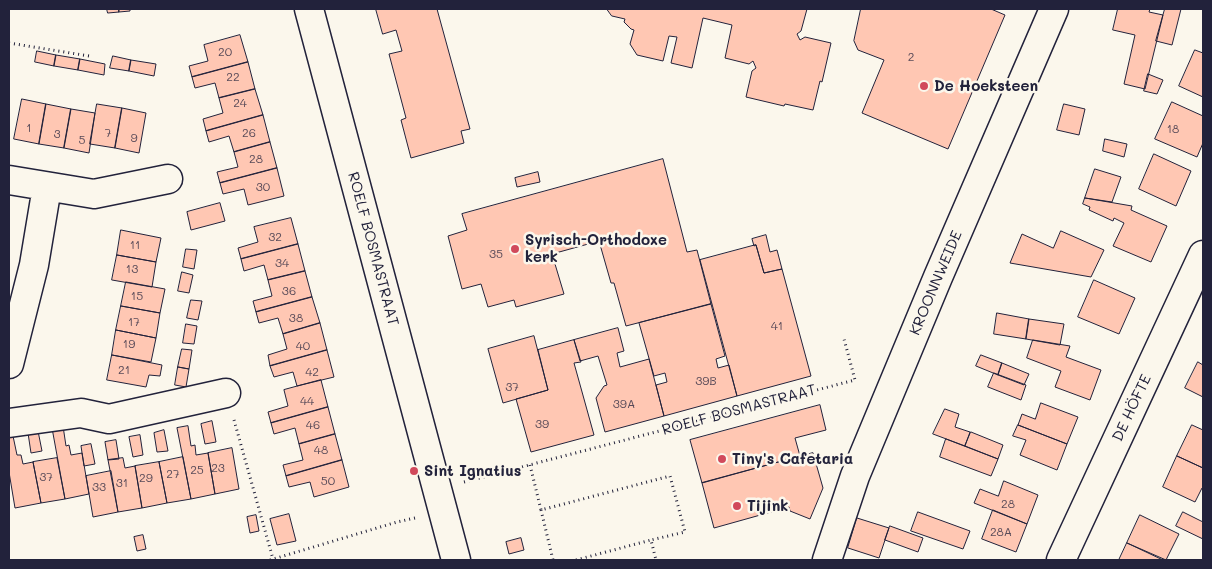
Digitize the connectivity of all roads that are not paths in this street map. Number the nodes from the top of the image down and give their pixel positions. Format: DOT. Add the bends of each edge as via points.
graph roads {
  1 [pos="309,9"];
  2 [pos="1054,9"];
  3 [pos="168,179"];
  4 [pos="9,180"];
  5 [pos="48,187"];
  6 [pos="1203,255"];
  7 [pos="11,348"];
  8 [pos="226,393"];
  9 [pos="9,424"];
  10 [pos="456,560"];
  11 [pos="827,560"];
  12 [pos="1061,560"];
  1 -- 10 [label="street, ROELF BOSMASTRAAT"];
  2 -- 11 [label="street, KROONNWEIDE" via="855,476"];
  3 -- 5 [label="street" via="94,194"];
  4 -- 5 [label="street"];
  5 -- 7 [label="street" via="34,265"];
  6 -- 12 [label="street, DE HÖFTE"];
  8 -- 9 [label="street" via="109,419 81,413"];
}
